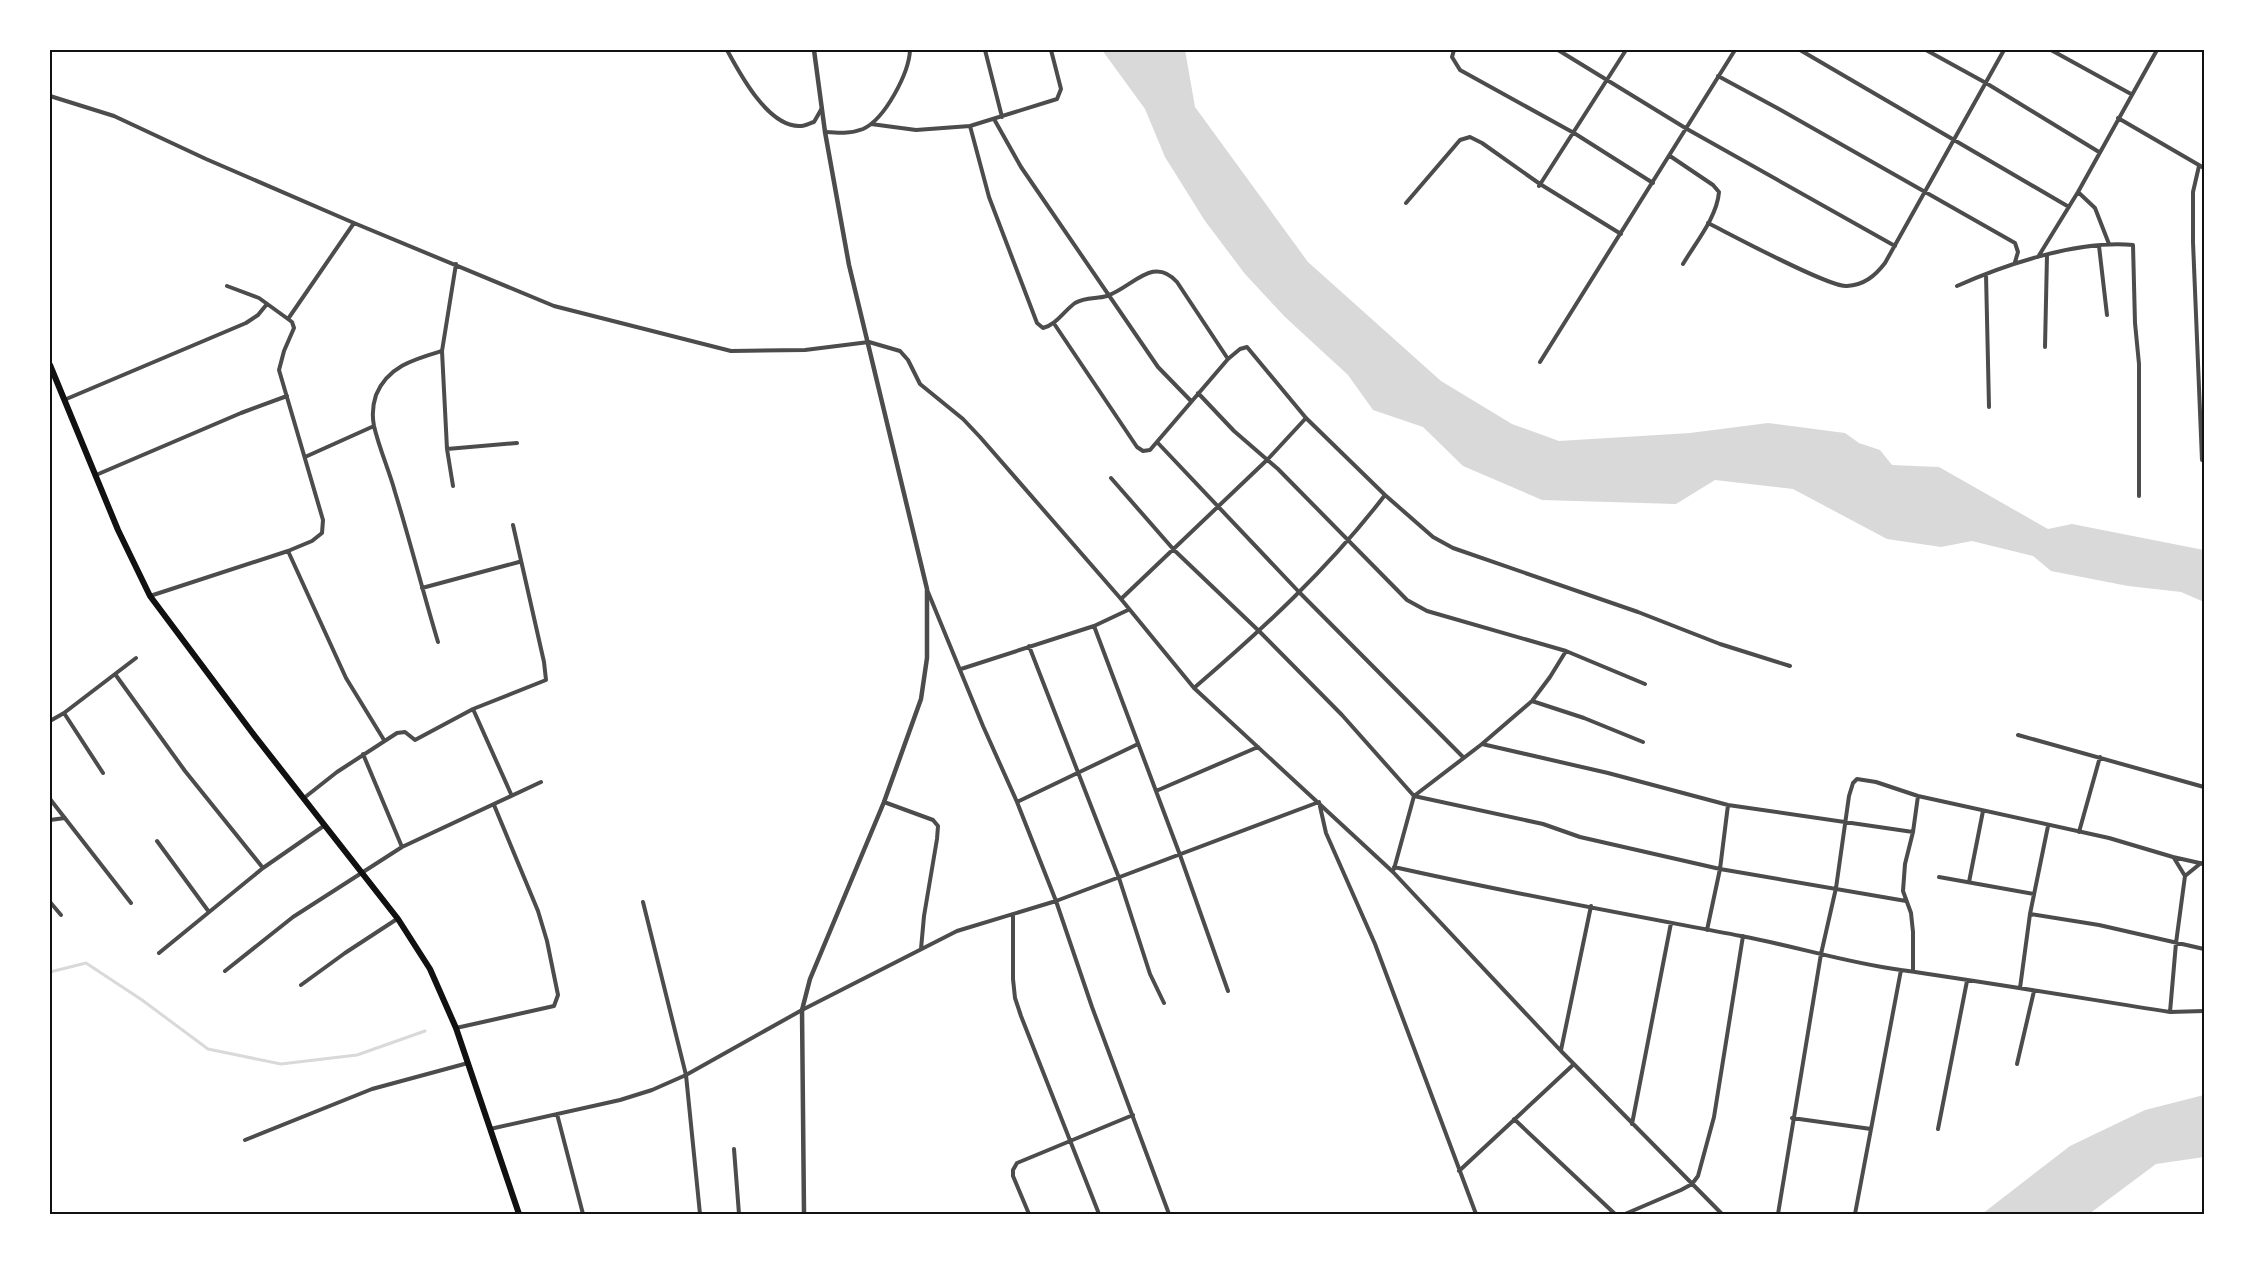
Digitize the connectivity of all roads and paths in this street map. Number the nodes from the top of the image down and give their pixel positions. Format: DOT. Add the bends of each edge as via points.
graph roads {
  1 [pos="726,50"];
  2 [pos="814,50"];
  3 [pos="910,50"];
  4 [pos="986,50"];
  5 [pos="1051,50"];
  6 [pos="1454,50"];
  7 [pos="1558,50"];
  8 [pos="1626,50"];
  9 [pos="1735,50"];
  10 [pos="1800,50"];
  11 [pos="1926,50"];
  12 [pos="2004,50"];
  13 [pos="2051,50"];
  14 [pos="2157,50"];
  15 [pos="1718,76"];
  16 [pos="1607,81"];
  17 [pos="1986,83"];
  18 [pos="2131,94"];
  19 [pos="50,96"];
  20 [pos="822,108"];
  21 [pos="1002,117"];
  22 [pos="2118,118"];
  23 [pos="994,119"];
  24 [pos="871,124"];
  25 [pos="970,126"];
  26 [pos="1687,129"];
  27 [pos="825,132"];
  28 [pos="1574,133"];
  29 [pos="1953,138"];
  30 [pos="2099,152"];
  31 [pos="1670,156"];
  32 [pos="2199,166"];
  33 [pos="2205,168"];
  34 [pos="1653,183"];
  35 [pos="1540,186"];
  36 [pos="1924,191"];
  37 [pos="2078,192"];
  38 [pos="1406,203"];
  39 [pos="2069,207"];
  40 [pos="354,223"];
  41 [pos="1708,223"];
  42 [pos="1621,234"];
  43 [pos="2109,244"];
  44 [pos="1895,246"];
  45 [pos="2099,246"];
  46 [pos="2047,255"];
  47 [pos="2038,257"];
  48 [pos="2015,263"];
  49 [pos="456,264"];
  50 [pos="1683,264"];
  51 [pos="1986,274"];
  52 [pos="227,286"];
  53 [pos="1957,286"];
  54 [pos="1110,295"];
  55 [pos="267,304"];
  56 [pos="2107,315"];
  57 [pos="288,319"];
  58 [pos="1054,325"];
  59 [pos="869,342"];
  60 [pos="2045,347"];
  61 [pos="442,351"];
  62 [pos="1228,359"];
  63 [pos="1540,362"];
  64 [pos="50,365"];
  65 [pos="1198,393"];
  66 [pos="287,396"];
  67 [pos="64,400"];
  68 [pos="1191,401"];
  69 [pos="1989,407"];
  70 [pos="1306,418"];
  71 [pos="374,426"];
  72 [pos="1157,442"];
  73 [pos="517,443"];
  74 [pos="447,449"];
  75 [pos="305,457"];
  76 [pos="1268,459"];
  77 [pos="2202,460"];
  78 [pos="96,475"];
  79 [pos="1111,478"];
  80 [pos="453,486"];
  81 [pos="1385,495"];
  82 [pos="2139,496"];
  83 [pos="1219,506"];
  84 [pos="513,525"];
  85 [pos="1348,541"];
  86 [pos="1174,550"];
  87 [pos="288,551"];
  88 [pos="519,562"];
  89 [pos="422,588"];
  90 [pos="927,589"];
  91 [pos="1299,592"];
  92 [pos="150,596"];
  93 [pos="1121,599"];
  94 [pos="1128,610"];
  95 [pos="1094,626"];
  96 [pos="1260,632"];
  97 [pos="438,642"];
  98 [pos="1029,646"];
  99 [pos="1566,651"];
  100 [pos="136,658"];
  101 [pos="1790,666"];
  102 [pos="960,669"];
  103 [pos="115,674"];
  104 [pos="1645,684"];
  105 [pos="1194,688"];
  106 [pos="1532,701"];
  107 [pos="473,709"];
  108 [pos="64,713"];
  109 [pos="50,721"];
  110 [pos="2018,735"];
  111 [pos="384,740"];
  112 [pos="1643,742"];
  113 [pos="1138,744"];
  114 [pos="1482,744"];
  115 [pos="1258,747"];
  116 [pos="363,754"];
  117 [pos="1463,757"];
  118 [pos="2100,757"];
  119 [pos="103,773"];
  120 [pos="1077,773"];
  121 [pos="540,782"];
  122 [pos="2205,787"];
  123 [pos="1156,790"];
  124 [pos="511,794"];
  125 [pos="1414,796"];
  126 [pos="1918,796"];
  127 [pos="304,798"];
  128 [pos="50,799"];
  129 [pos="884,802"];
  130 [pos="1017,802"];
  131 [pos="1319,802"];
  132 [pos="494,805"];
  133 [pos="1728,805"];
  134 [pos="1983,811"];
  135 [pos="65,819"];
  136 [pos="50,820"];
  137 [pos="1847,822"];
  138 [pos="325,825"];
  139 [pos="2048,826"];
  140 [pos="1913,832"];
  141 [pos="2079,832"];
  142 [pos="157,841"];
  143 [pos="402,847"];
  144 [pos="1180,855"];
  145 [pos="2173,857"];
  146 [pos="2203,863"];
  147 [pos="263,868"];
  148 [pos="1720,869"];
  149 [pos="1394,870"];
  150 [pos="361,872"];
  151 [pos="2185,876"];
  152 [pos="1939,877"];
  153 [pos="1119,878"];
  154 [pos="1969,882"];
  155 [pos="1836,888"];
  156 [pos="2034,894"];
  157 [pos="50,902"];
  158 [pos="643,902"];
  159 [pos="1056,902"];
  160 [pos="1906,902"];
  161 [pos="131,903"];
  162 [pos="1591,906"];
  163 [pos="209,912"];
  164 [pos="1013,914"];
  165 [pos="2030,914"];
  166 [pos="61,915"];
  167 [pos="398,919"];
  168 [pos="1671,923"];
  169 [pos="1707,930"];
  170 [pos="1743,936"];
  171 [pos="2176,943"];
  172 [pos="921,949"];
  173 [pos="2205,949"];
  174 [pos="159,953"];
  175 [pos="1821,954"];
  176 [pos="1901,970"];
  177 [pos="225,971"];
  178 [pos="1913,971"];
  179 [pos="1967,981"];
  180 [pos="301,986"];
  181 [pos="2020,988"];
  182 [pos="1227,991"];
  183 [pos="2034,991"];
  184 [pos="1164,1003"];
  185 [pos="802,1010"];
  186 [pos="2205,1011"];
  187 [pos="2170,1012"];
  188 [pos="456,1028"];
  189 [pos="1561,1051"];
  190 [pos="468,1063"];
  191 [pos="1574,1064"];
  192 [pos="2017,1064"];
  193 [pos="686,1075"];
  194 [pos="557,1114"];
  195 [pos="1133,1115"];
  196 [pos="1792,1118"];
  197 [pos="1514,1119"];
  198 [pos="1632,1124"];
  199 [pos="490,1129"];
  200 [pos="1871,1129"];
  201 [pos="1938,1129"];
  202 [pos="245,1140"];
  203 [pos="1069,1140"];
  204 [pos="734,1149"];
  205 [pos="1459,1171"];
  206 [pos="1692,1184"];
  207 [pos="519,1215"];
  208 [pos="583,1215"];
  209 [pos="700,1215"];
  210 [pos="739,1215"];
  211 [pos="804,1215"];
  212 [pos="1029,1215"];
  213 [pos="1099,1215"];
  214 [pos="1169,1215"];
  215 [pos="1476,1215"];
  216 [pos="1615,1215"];
  217 [pos="1625,1215"];
  218 [pos="1722,1215"];
  219 [pos="1778,1215"];
  220 [pos="1855,1215"];
  1 -- 20 [label="street" via="765,109 775,117 801,126 814,122"];
  2 -- 20 [label="street"];
  3 -- 24 [label="street" via="905,73"];
  4 -- 21 [label="street"];
  5 -- 21 [label="street" via="1061,89 1057,99"];
  6 -- 28 [label="street" via="1452,57 1460,70"];
  7 -- 16 [label="street"];
  8 -- 16 [label="street"];
  9 -- 15 [label="street"];
  10 -- 29 [label="street"];
  11 -- 17 [label="street"];
  12 -- 17 [label="street"];
  13 -- 18 [label="street"];
  14 -- 18 [label="street"];
  15 -- 26 [label="street"];
  15 -- 36 [label="street"];
  16 -- 26 [label="street"];
  16 -- 28 [label="street"];
  17 -- 29 [label="street"];
  17 -- 30 [label="street"];
  18 -- 22 [label="street"];
  19 -- 40 [label="street" via="114,116"];
  20 -- 27 [label="street"];
  21 -- 23 [label="street"];
  22 -- 30 [label="street"];
  22 -- 32 [label="street"];
  23 -- 25 [label="street"];
  23 -- 54 [label="street" via="1021,167"];
  24 -- 25 [label="street" via="916,130"];
  24 -- 27 [label="street" via="851,132"];
  25 -- 58 [label="street" via="989,197 1037,323 1043,328"];
  26 -- 31 [label="street"];
  26 -- 44 [label="street"];
  27 -- 59 [label="street" via="849,265"];
  28 -- 34 [label="street"];
  28 -- 35 [label="street"];
  29 -- 36 [label="street"];
  29 -- 39 [label="street"];
  30 -- 37 [label="street"];
  31 -- 34 [label="street"];
  31 -- 41 [label="street" via="1719,192"];
  32 -- 33 [label="street"];
  32 -- 77 [label="street" via="2193,192 2193,242"];
  34 -- 42 [label="street"];
  35 -- 38 [label="street" via="1482,142 1464,137"];
  35 -- 42 [label="street"];
  36 -- 44 [label="street"];
  36 -- 48 [label="street" via="2015,243"];
  37 -- 39 [label="street"];
  37 -- 43 [label="street" via="2095,208"];
  39 -- 47 [label="street"];
  40 -- 49 [label="street"];
  40 -- 57 [label="street"];
  41 -- 44 [label="street" via="1845,287 1875,276"];
  41 -- 50 [label="street"];
  42 -- 63 [label="street"];
  43 -- 45 [label="street"];
  43 -- 82 [label="street" via="2133,245 2139,364"];
  45 -- 46 [label="street"];
  45 -- 56 [label="street"];
  46 -- 47 [label="street"];
  46 -- 60 [label="street"];
  47 -- 48 [label="street"];
  48 -- 51 [label="street"];
  49 -- 59 [label="street" via="554,306 731,351 805,350"];
  49 -- 61 [label="street"];
  51 -- 53 [label="street"];
  51 -- 69 [label="street"];
  52 -- 55 [label="street"];
  54 -- 58 [label="street" via="1076,303"];
  54 -- 62 [label="street" via="1147,274 1163,271 1177,282"];
  54 -- 68 [label="street" via="1158,367"];
  55 -- 57 [label="street"];
  55 -- 67 [label="street" via="246,323"];
  57 -- 66 [label="street" via="294,328 279,370"];
  58 -- 72 [label="street" via="1137,447 1147,451"];
  59 -- 90 [label="street"];
  59 -- 93 [label="street" via="900,351 920,384 980,437"];
  61 -- 71 [label="street" via="396,368 385,379 376,396"];
  61 -- 74 [label="street"];
  62 -- 65 [label="street"];
  62 -- 70 [label="street" via="1247,347"];
  64 -- 67 [label="main road"];
  65 -- 68 [label="street"];
  65 -- 76 [label="street"];
  66 -- 75 [label="street"];
  66 -- 78 [label="street"];
  67 -- 78 [label="main road"];
  68 -- 72 [label="street"];
  70 -- 76 [label="street"];
  70 -- 81 [label="street"];
  71 -- 75 [label="street"];
  71 -- 89 [label="street"];
  72 -- 83 [label="street"];
  73 -- 74 [label="street"];
  74 -- 80 [label="street"];
  75 -- 87 [label="street" via="323,527 318,538"];
  76 -- 83 [label="street"];
  76 -- 85 [label="street"];
  78 -- 92 [label="main road"];
  79 -- 86 [label="street"];
  81 -- 85 [label="street"];
  81 -- 101 [label="street" via="1433,537 1453,548"];
  83 -- 86 [label="street"];
  83 -- 91 [label="street"];
  84 -- 88 [label="street"];
  85 -- 91 [label="street"];
  85 -- 99 [label="street" via="1407,600 1427,611"];
  86 -- 93 [label="street"];
  86 -- 96 [label="street"];
  87 -- 92 [label="street"];
  87 -- 111 [label="street" via="346,678"];
  88 -- 89 [label="street"];
  88 -- 107 [label="street" via="546,680"];
  89 -- 97 [label="street"];
  90 -- 102 [label="street"];
  90 -- 129 [label="street" via="927,658 921,699"];
  91 -- 96 [label="street"];
  91 -- 117 [label="street"];
  92 -- 127 [label="main road"];
  93 -- 94 [label="street"];
  94 -- 95 [label="street"];
  94 -- 105 [label="street"];
  95 -- 98 [label="street"];
  95 -- 113 [label="street"];
  96 -- 105 [label="street"];
  96 -- 125 [label="street"];
  98 -- 102 [label="street"];
  98 -- 120 [label="street"];
  99 -- 104 [label="street"];
  99 -- 106 [label="street"];
  100 -- 103 [label="street"];
  102 -- 130 [label="street"];
  103 -- 108 [label="street"];
  103 -- 147 [label="street" via="185,771"];
  105 -- 115 [label="street"];
  106 -- 112 [label="street"];
  106 -- 114 [label="street"];
  107 -- 111 [label="street" via="415,740 405,732"];
  107 -- 124 [label="street"];
  108 -- 109 [label="street"];
  108 -- 119 [label="street"];
  110 -- 118 [label="street"];
  111 -- 116 [label="street"];
  113 -- 120 [label="street"];
  113 -- 123 [label="street"];
  114 -- 117 [label="street"];
  114 -- 133 [label="street"];
  115 -- 123 [label="street"];
  115 -- 131 [label="street"];
  116 -- 127 [label="street"];
  116 -- 143 [label="street"];
  117 -- 125 [label="street"];
  118 -- 122 [label="street"];
  118 -- 141 [label="street"];
  120 -- 130 [label="street"];
  120 -- 153 [label="street"];
  121 -- 124 [label="street"];
  123 -- 144 [label="street"];
  124 -- 132 [label="street"];
  125 -- 148 [label="street"];
  125 -- 149 [label="street"];
  126 -- 134 [label="street"];
  126 -- 137 [label="street" via="1857,779 1851,788"];
  126 -- 140 [label="street"];
  127 -- 138 [label="main road"];
  128 -- 135 [label="street"];
  129 -- 172 [label="street" via="933,820 938,826"];
  129 -- 185 [label="street" via="810,979"];
  130 -- 159 [label="street"];
  131 -- 144 [label="street"];
  131 -- 149 [label="street"];
  131 -- 205 [label="street" via="1326,833 1375,944"];
  132 -- 143 [label="street"];
  132 -- 188 [label="street" via="538,911 557,1001 554,1006"];
  133 -- 137 [label="street"];
  133 -- 148 [label="street"];
  134 -- 139 [label="street"];
  134 -- 154 [label="street"];
  135 -- 136 [label="street"];
  135 -- 161 [label="street"];
  137 -- 140 [label="street"];
  137 -- 155 [label="street"];
  138 -- 147 [label="street"];
  138 -- 150 [label="main road"];
  139 -- 141 [label="street"];
  139 -- 156 [label="street"];
  140 -- 160 [label="street" via="1903,881"];
  141 -- 145 [label="street"];
  142 -- 163 [label="street"];
  143 -- 150 [label="street"];
  144 -- 153 [label="street"];
  144 -- 182 [label="street"];
  145 -- 146 [label="street"];
  145 -- 151 [label="street"];
  146 -- 151 [label="street"];
  147 -- 163 [label="street"];
  148 -- 155 [label="street"];
  148 -- 169 [label="street"];
  149 -- 162 [label="street"];
  149 -- 189 [label="street"];
  150 -- 167 [label="main road"];
  150 -- 177 [label="street" via="293,917"];
  151 -- 171 [label="street"];
  152 -- 154 [label="street"];
  153 -- 159 [label="street"];
  153 -- 184 [label="street" via="1143,955"];
  154 -- 156 [label="street"];
  155 -- 160 [label="street"];
  155 -- 175 [label="street"];
  156 -- 165 [label="street"];
  157 -- 166 [label="street"];
  158 -- 193 [label="street"];
  159 -- 164 [label="street"];
  159 -- 195 [label="street"];
  160 -- 178 [label="street" via="1913,932"];
  162 -- 168 [label="street"];
  162 -- 189 [label="street"];
  163 -- 174 [label="street"];
  164 -- 172 [label="street" via="957,931"];
  164 -- 203 [label="street" via="1015,998"];
  165 -- 171 [label="street"];
  165 -- 181 [label="street"];
  167 -- 180 [label="street"];
  167 -- 188 [label="main road" via="430,969"];
  168 -- 169 [label="street"];
  168 -- 198 [label="street"];
  169 -- 170 [label="street"];
  170 -- 175 [label="street"];
  170 -- 206 [label="street" via="1714,1117 1698,1176"];
  171 -- 173 [label="street"];
  171 -- 187 [label="street"];
  172 -- 185 [label="street"];
  175 -- 176 [label="street"];
  175 -- 196 [label="street"];
  176 -- 178 [label="street"];
  176 -- 200 [label="street"];
  178 -- 179 [label="street"];
  179 -- 181 [label="street"];
  179 -- 201 [label="street"];
  181 -- 183 [label="street"];
  183 -- 187 [label="street"];
  183 -- 192 [label="street"];
  185 -- 193 [label="street"];
  185 -- 211 [label="street"];
  186 -- 187 [label="street"];
  188 -- 190 [label="main road"];
  189 -- 191 [label="street"];
  190 -- 199 [label="main road"];
  190 -- 202 [label="street" via="372,1089"];
  191 -- 197 [label="street"];
  191 -- 198 [label="street"];
  193 -- 194 [label="street" via="620,1100"];
  193 -- 209 [label="street"];
  194 -- 199 [label="street"];
  194 -- 208 [label="street"];
  195 -- 203 [label="street"];
  195 -- 214 [label="street"];
  196 -- 200 [label="street"];
  196 -- 219 [label="street"];
  197 -- 205 [label="street"];
  197 -- 216 [label="street"];
  198 -- 206 [label="street"];
  199 -- 207 [label="main road"];
  200 -- 220 [label="street"];
  203 -- 212 [label="street" via="1017,1163 1013,1170"];
  203 -- 213 [label="street"];
  204 -- 210 [label="street"];
  205 -- 215 [label="street"];
  206 -- 217 [label="street"];
  206 -- 218 [label="street"];
}
